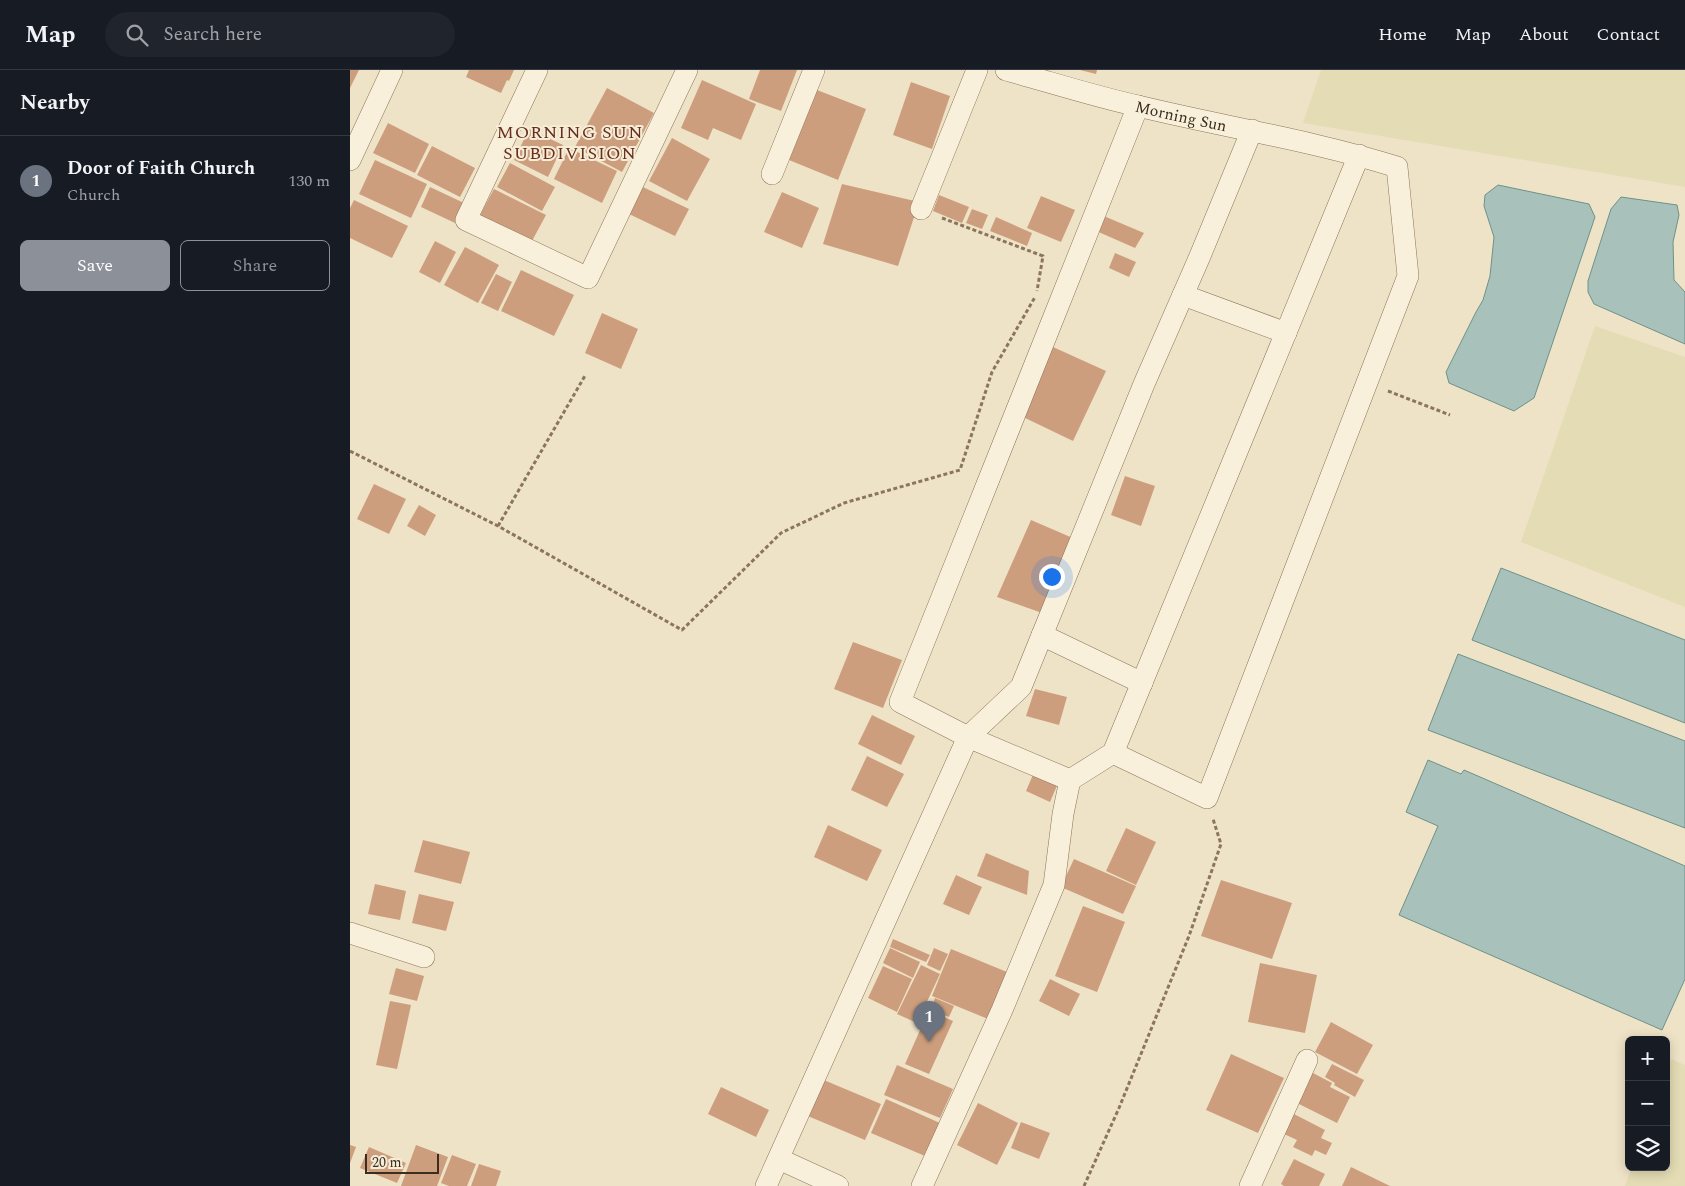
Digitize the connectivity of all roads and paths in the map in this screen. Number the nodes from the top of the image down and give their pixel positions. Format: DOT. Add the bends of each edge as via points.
graph roads {
  1 [pos="392,70"];
  2 [pos="537,70"];
  3 [pos="687,70"];
  4 [pos="814,70"];
  5 [pos="977,70"];
  6 [pos="1006,70"];
  7 [pos="1138,106"];
  8 [pos="1252,130"];
  9 [pos="1359,155"];
  10 [pos="350,160"];
  11 [pos="772,174"];
  12 [pos="921,209"];
  13 [pos="1183,295"];
  14 [pos="1286,333"];
  15 [pos="586,374"];
  16 [pos="1367,383"];
  17 [pos="1450,415"];
  18 [pos="350,451"];
  19 [pos="498,526"];
  20 [pos="1042,635"];
  21 [pos="1142,683"];
  22 [pos="968,737"];
  23 [pos="1113,753"];
  24 [pos="1070,780"];
  25 [pos="1207,798"];
  26 [pos="350,933"];
  27 [pos="424,957"];
  28 [pos="1307,1060"];
  29 [pos="779,1159"];
  30 [pos="766,1186"];
  31 [pos="838,1186"];
  32 [pos="922,1186"];
  33 [pos="1084,1186"];
  34 [pos="1250,1186"];
  1 -- 10 [label="street"];
  2 -- 3 [label="street" via="466,220 588,278"];
  4 -- 11 [label="street"];
  5 -- 12 [label="street"];
  6 -- 7 [label="street, Morning Sun"];
  7 -- 8 [label="street, Morning Sun"];
  7 -- 22 [label="street" via="900,702"];
  8 -- 9 [label="street, Morning Sun"];
  8 -- 13 [label="street"];
  9 -- 14 [label="street"];
  9 -- 16 [label="street, Morning Sun" via="1397,167 1408,276"];
  12 -- 19 [label="path" via="1044,256 1037,294 992,372 960,470 844,503 781,533 682,630"];
  13 -- 14 [label="street"];
  13 -- 20 [label="street"];
  14 -- 21 [label="street"];
  15 -- 19 [label="path"];
  16 -- 17 [label="path"];
  16 -- 25 [label="street"];
  18 -- 19 [label="path"];
  20 -- 21 [label="street"];
  20 -- 22 [label="street" via="1021,687"];
  21 -- 23 [label="street"];
  22 -- 24 [label="street"];
  22 -- 29 [label="street"];
  23 -- 24 [label="street"];
  23 -- 25 [label="street"];
  24 -- 32 [label="street" via="1054,885 998,1019"];
  25 -- 33 [label="path" via="1220,844 1189,936"];
  26 -- 27 [label="street"];
  28 -- 34 [label="street"];
  29 -- 30 [label="street"];
  29 -- 31 [label="street"];
}
